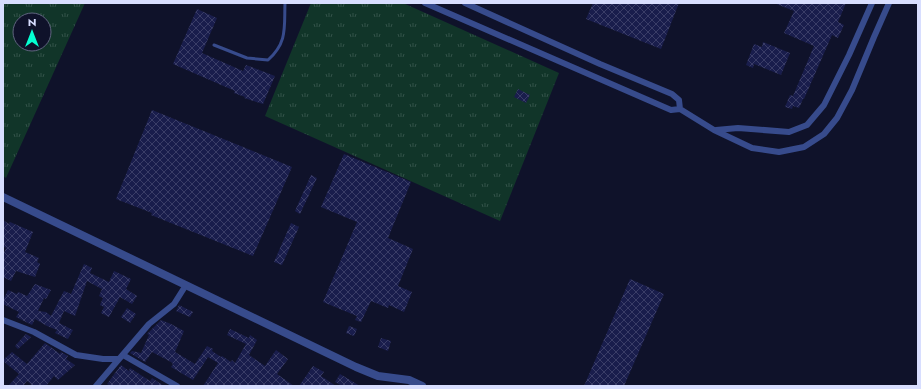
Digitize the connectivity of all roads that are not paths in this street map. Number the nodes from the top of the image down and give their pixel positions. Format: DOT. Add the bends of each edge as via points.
graph roads {
  1 [pos="285,3"];
  2 [pos="425,3"];
  3 [pos="465,3"];
  4 [pos="872,3"];
  5 [pos="889,3"];
  6 [pos="214,45"];
  7 [pos="680,109"];
  8 [pos="714,130"];
  9 [pos="3,197"];
  10 [pos="186,285"];
  11 [pos="3,320"];
  12 [pos="123,355"];
  13 [pos="103,359"];
  14 [pos="118,360"];
  15 [pos="108,372"];
  16 [pos="96,386"];
  17 [pos="177,386"];
  18 [pos="422,386"];
  1 -- 6 [label="lane" via="284,39 276,53 268,60 247,58"];
  2 -- 7 [label="street" via="671,110"];
  3 -- 7 [label="street" via="672,94 679,100"];
  4 -- 8 [label="street" via="824,106 807,125 789,132 738,128"];
  5 -- 8 [label="street" via="852,90 837,118 824,134 804,147 779,152 752,148"];
  7 -- 8 [label="street"];
  9 -- 10 [label="street"];
  10 -- 12 [label="street" via="174,304 149,324"];
  10 -- 18 [label="street" via="363,370 378,376 409,380"];
  11 -- 13 [label="street" via="34,332 76,355"];
  12 -- 14 [label="street"];
  12 -- 17 [label="street"];
  13 -- 14 [label="street"];
  13 -- 15 [label="street"];
  14 -- 15 [label="street"];
  15 -- 16 [label="street"];
}
